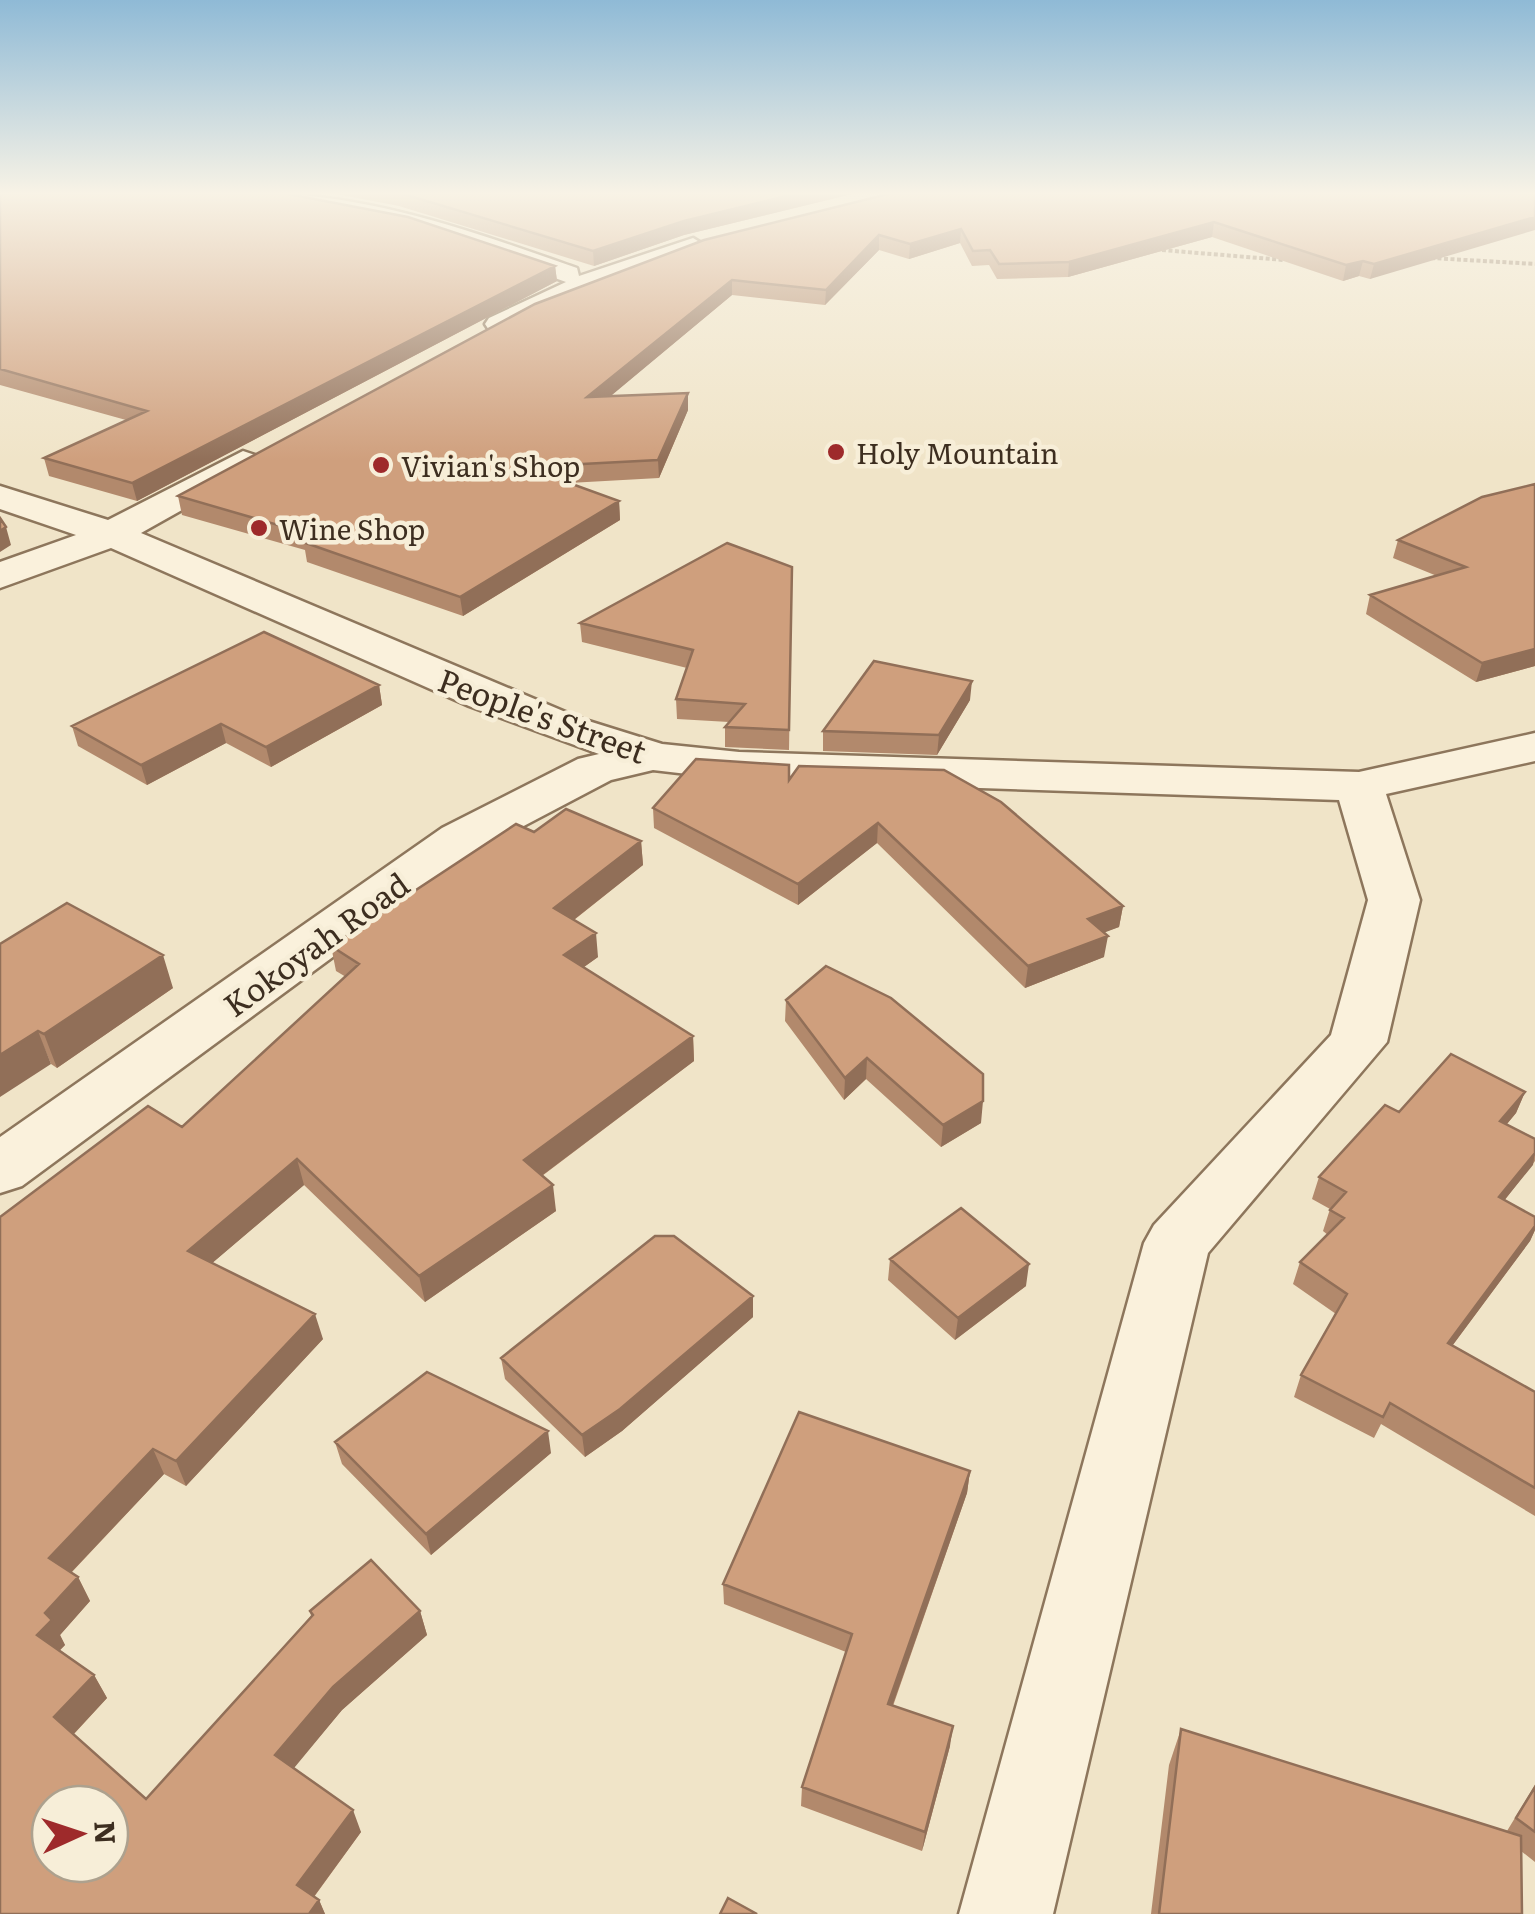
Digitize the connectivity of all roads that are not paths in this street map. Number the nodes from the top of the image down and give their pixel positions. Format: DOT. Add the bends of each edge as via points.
graph roads {
  1 [pos="589,282"];
  2 [pos="478,336"];
  3 [pos="272,447"];
  4 [pos="0,498"];
  5 [pos="108,536"];
  6 [pos="0,576"];
  7 [pos="1535,747"];
  8 [pos="652,756"];
  9 [pos="1359,786"];
  10 [pos="0,1169"];
  11 [pos="1006,1914"];
  1 -- 2 [label="street"];
  3 -- 5 [label="street"];
  4 -- 5 [label="street, People's Street"];
  5 -- 6 [label="street"];
  5 -- 8 [label="street, People's Street" via="465,690"];
  7 -- 9 [label="street, People's Street"];
  8 -- 9 [label="street, People's Street" via="739,766"];
  8 -- 10 [label="street, Kokoyah Road" via="595,770 460,838"];
  9 -- 11 [label="street" via="1394,900 1358,1042 1177,1243"];
}
